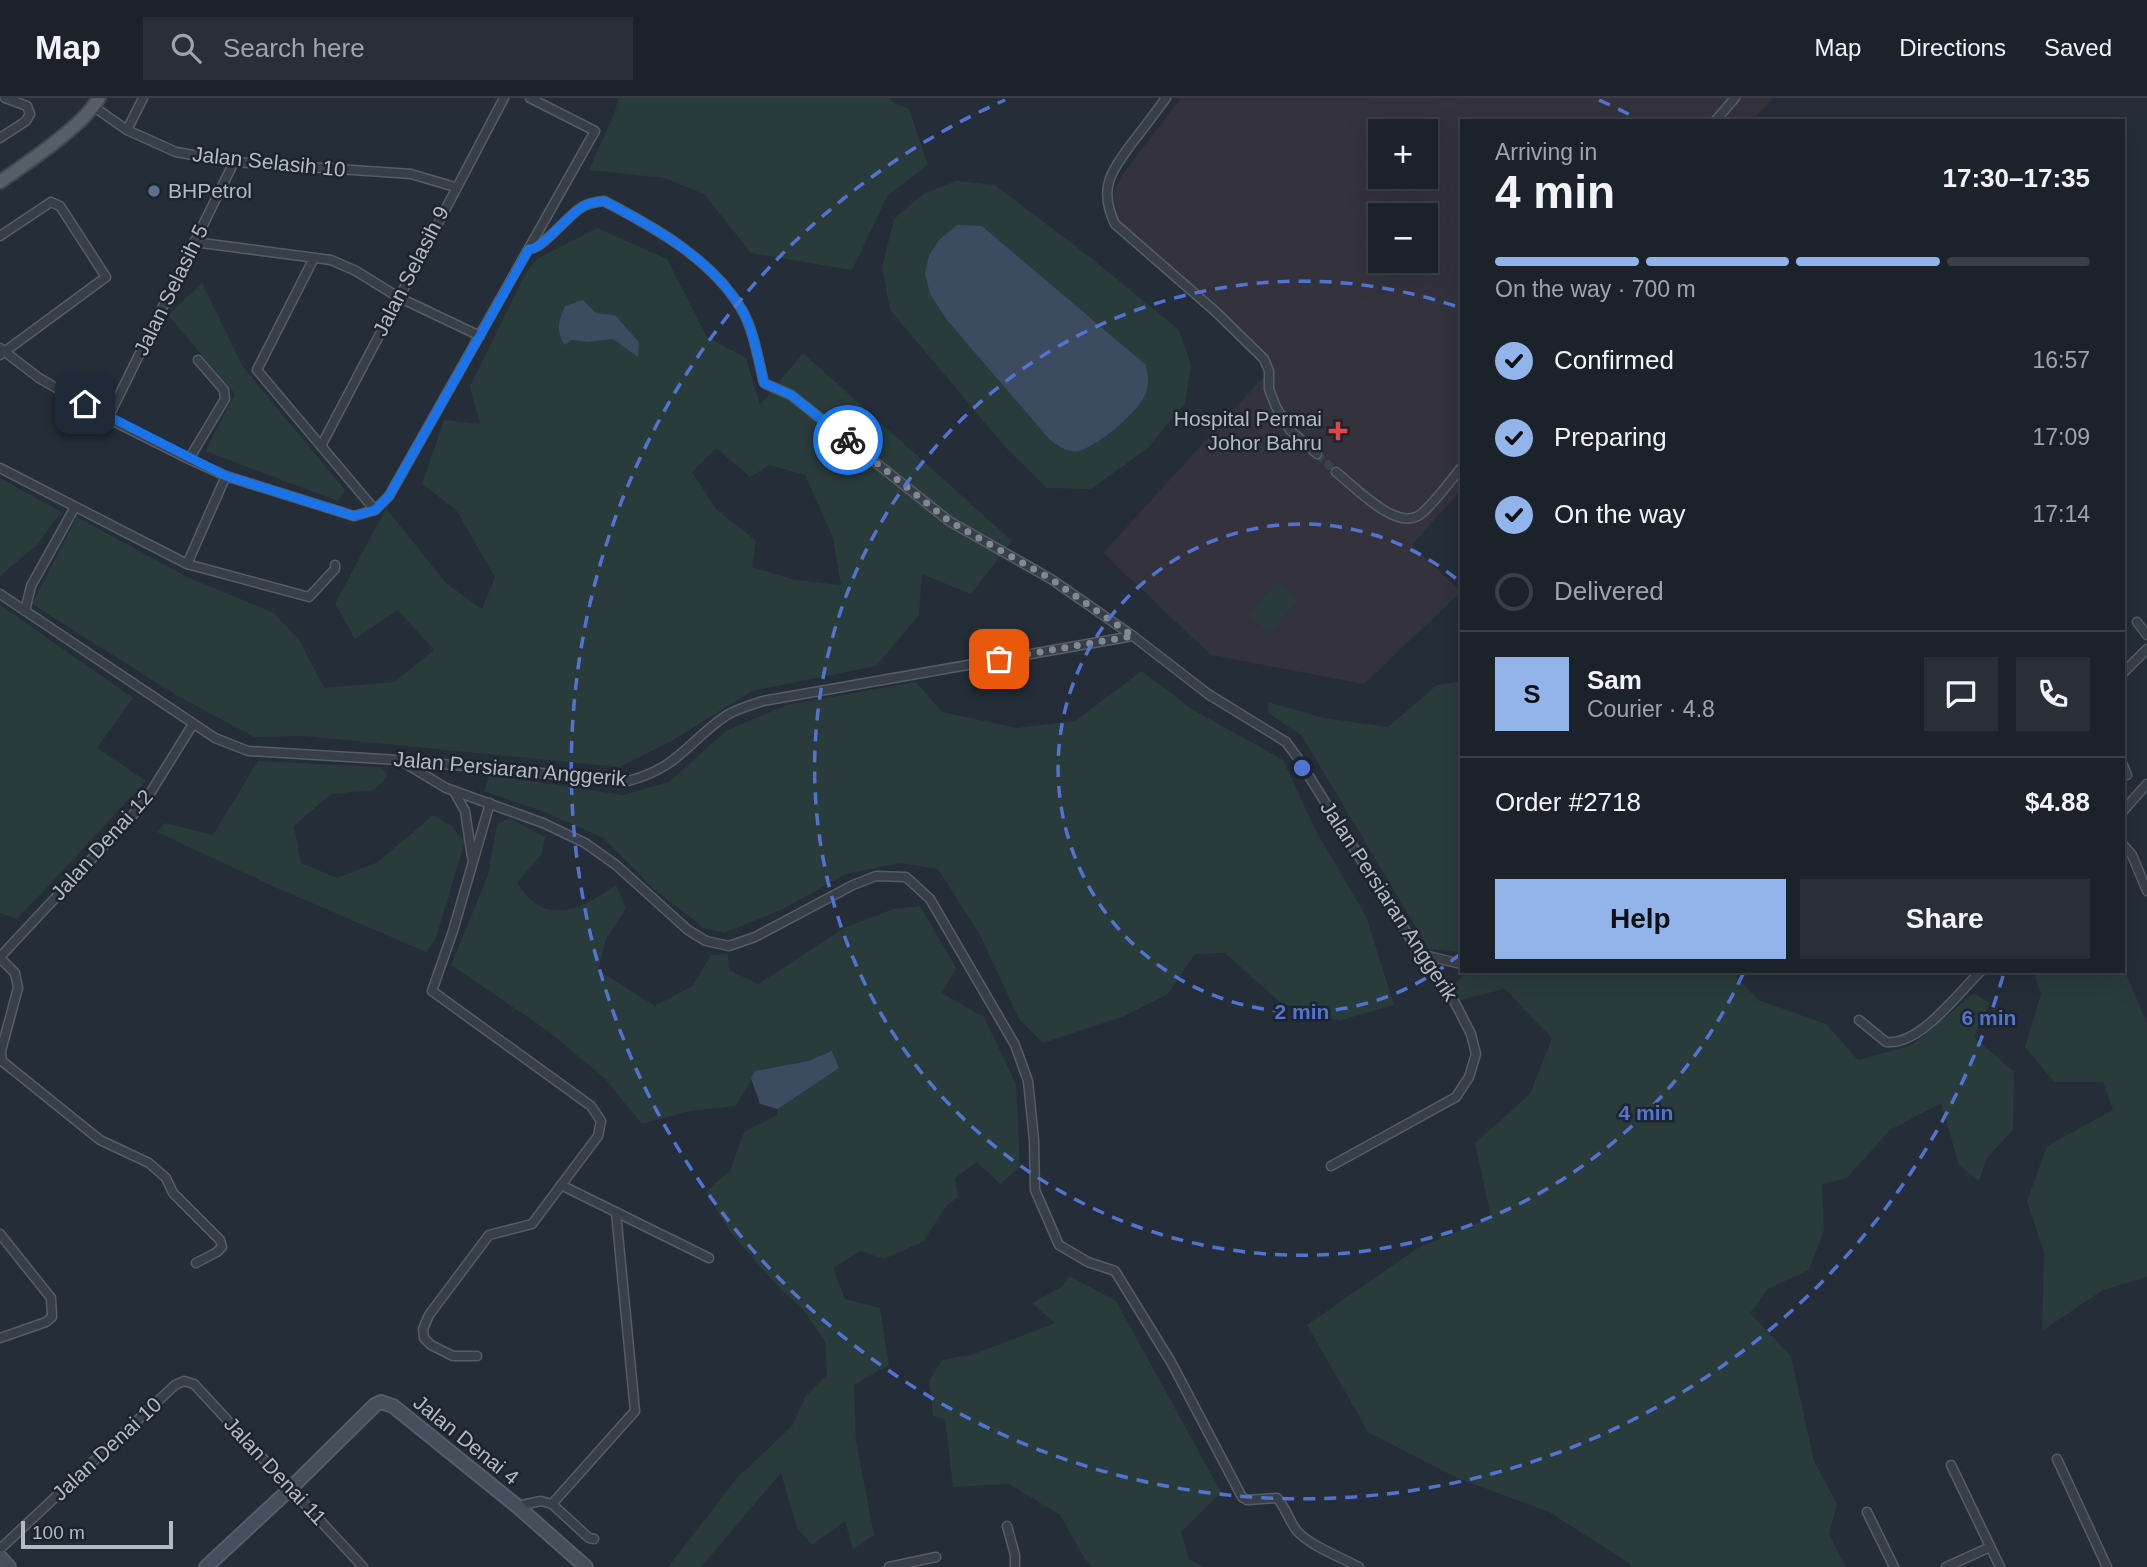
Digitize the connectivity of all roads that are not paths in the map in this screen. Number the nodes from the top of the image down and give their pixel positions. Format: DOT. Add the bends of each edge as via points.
graph roads {
  1 [pos="5,98"];
  2 [pos="143,98"];
  3 [pos="504,98"];
  4 [pos="530,98"];
  5 [pos="1166,98"];
  6 [pos="1735,98"];
  7 [pos="96,103"];
  8 [pos="1717,119"];
  9 [pos="127,130"];
  10 [pos="0,138"];
  11 [pos="234,162"];
  12 [pos="0,182"];
  13 [pos="455,187"];
  14 [pos="0,236"];
  15 [pos="194,242"];
  16 [pos="529,249"];
  17 [pos="314,258"];
  18 [pos="398,297"];
  19 [pos="480,336"];
  20 [pos="1,352"];
  21 [pos="198,360"];
  22 [pos="108,418"];
  23 [pos="321,446"];
  24 [pos="1317,454"];
  25 [pos="188,459"];
  26 [pos="0,468"];
  27 [pos="1460,469"];
  28 [pos="1336,472"];
  29 [pos="226,476"];
  30 [pos="75,507"];
  31 [pos="375,510"];
  32 [pos="187,564"];
  33 [pos="335,565"];
  34 [pos="0,594"];
  35 [pos="25,611"];
  36 [pos="2137,622"];
  37 [pos="2147,635"];
  38 [pos="1133,636"];
  39 [pos="2147,649"];
  40 [pos="2125,671"];
  41 [pos="193,723"];
  42 [pos="399,760"];
  43 [pos="2125,770"];
  44 [pos="2127,775"];
  45 [pos="2147,784"];
  46 [pos="454,791"];
  47 [pos="489,803"];
  48 [pos="2125,809"];
  49 [pos="2125,847"];
  50 [pos="472,863"];
  51 [pos="2147,891"];
  52 [pos="1420,954"];
  53 [pos="0,957"];
  54 [pos="1460,964"];
  55 [pos="1979,973"];
  56 [pos="1859,1020"];
  57 [pos="1331,1166"];
  58 [pos="561,1185"];
  59 [pos="616,1212"];
  60 [pos="0,1234"];
  61 [pos="709,1258"];
  62 [pos="196,1263"];
  63 [pos="0,1338"];
  64 [pos="477,1356"];
  65 [pos="184,1381"];
  66 [pos="2057,1459"];
  67 [pos="1951,1465"];
  68 [pos="291,1488"];
  69 [pos="552,1504"];
  70 [pos="517,1506"];
  71 [pos="1867,1511"];
  72 [pos="1007,1526"];
  73 [pos="594,1539"];
  74 [pos="1990,1547"];
  75 [pos="0,1549"];
  76 [pos="0,1557"];
  77 [pos="936,1557"];
  78 [pos="9,1567"];
  79 [pos="206,1567"];
  80 [pos="363,1567"];
  81 [pos="586,1567"];
  82 [pos="889,1567"];
  83 [pos="1015,1567"];
  84 [pos="1359,1567"];
  85 [pos="1894,1567"];
  86 [pos="1946,1567"];
  87 [pos="2000,1567"];
  88 [pos="2107,1567"];
  1 -- 10 [label="street" via="27,106 30,114"];
  2 -- 9 [label="street"];
  3 -- 13 [label="street, Jalan Selasih 9"];
  4 -- 16 [label="street" via="595,131"];
  5 -- 24 [label="street" via="1111,172 1107,207 1115,224 1264,359 1276,407 1290,430"];
  6 -- 8 [label="street"];
  7 -- 9 [label="street, Jalan Selasih 10"];
  7 -- 12 [label="main road"];
  9 -- 11 [label="street, Jalan Selasih 10" via="176,152"];
  11 -- 13 [label="street, Jalan Selasih 10" via="411,174"];
  11 -- 15 [label="street, Jalan Selasih 5"];
  13 -- 18 [label="street, Jalan Selasih 9"];
  14 -- 20 [label="street" via="51,202 60,206 106,277"];
  15 -- 17 [label="street"];
  15 -- 22 [label="street, Jalan Selasih 5"];
  16 -- 19 [label="street"];
  16 -- 38 [label="street" via="540,247 573,214 595,202 604,201 652,226 724,284 743,312 764,383 791,395 949,521 1051,579"];
  17 -- 18 [label="street" via="356,271"];
  17 -- 23 [label="street" via="257,370"];
  18 -- 19 [label="street"];
  18 -- 23 [label="street, Jalan Selasih 9"];
  19 -- 31 [label="street" via="389,496"];
  20 -- 22 [label="street"];
  21 -- 25 [label="street" via="224,390 225,399"];
  22 -- 25 [label="street"];
  23 -- 31 [label="street"];
  25 -- 29 [label="street"];
  26 -- 30 [label="street"];
  27 -- 28 [label="street" via="1420,515 1406,520 1392,516"];
  29 -- 31 [label="street" via="354,516"];
  29 -- 32 [label="street"];
  30 -- 32 [label="street"];
  30 -- 35 [label="street" via="31,586"];
  32 -- 33 [label="street" via="309,597"];
  34 -- 35 [label="street, Jalan Persiaran Anggerik"];
  35 -- 41 [label="street, Jalan Persiaran Anggerik"];
  36 -- 37 [label="street"];
  38 -- 42 [label="street, Jalan Persiaran Anggerik" via="762,701 728,714 668,766 628,781"];
  38 -- 52 [label="street, Jalan Persiaran Anggerik" via="1208,694 1286,742"];
  39 -- 40 [label="street"];
  41 -- 42 [label="street, Jalan Persiaran Anggerik" via="248,751"];
  41 -- 53 [label="street, Jalan Denai 12" via="144,803"];
  42 -- 46 [label="street"];
  43 -- 44 [label="street"];
  45 -- 48 [label="street"];
  46 -- 47 [label="street"];
  46 -- 50 [label="street" via="465,811"];
  47 -- 50 [label="street"];
  47 -- 84 [label="street" via="585,843 688,930 706,941 729,946 876,876 906,877 930,899 1016,1045 1028,1082 1035,1190 1059,1245 1115,1271 1171,1362 1242,1497 1277,1498 1304,1537"];
  49 -- 51 [label="street"];
  50 -- 58 [label="street" via="432,991 600,1116 598,1136"];
  52 -- 54 [label="street"];
  52 -- 57 [label="street, Jalan Persiaran Anggerik" via="1453,999 1471,1034 1476,1054 1469,1077 1456,1097"];
  53 -- 62 [label="street" via="15,973 19,988 2,1061 100,1140 149,1163 166,1178 173,1193 220,1240 222,1247 217,1252"];
  55 -- 56 [label="street" via="1928,1025 1902,1040 1886,1042"];
  58 -- 59 [label="street"];
  58 -- 64 [label="street" via="531,1224 484,1240 429,1314 423,1329 431,1345 453,1356"];
  59 -- 61 [label="street"];
  59 -- 69 [label="street" via="635,1411"];
  60 -- 63 [label="street" via="51,1298 53,1308 46,1322"];
  65 -- 68 [label="street, Jalan Denai 11" via="194,1384"];
  65 -- 75 [label="street, Jalan Denai 10"];
  66 -- 88 [label="street"];
  67 -- 74 [label="street"];
  68 -- 70 [label="street, Jalan Denai 4" via="382,1402 393,1406"];
  68 -- 79 [label="street"];
  68 -- 80 [label="street, Jalan Denai 11"];
  69 -- 70 [label="street" via="541,1501"];
  69 -- 73 [label="street"];
  70 -- 81 [label="street, Jalan Denai 4"];
  71 -- 85 [label="street"];
  72 -- 83 [label="street"];
  74 -- 86 [label="street"];
  74 -- 87 [label="street"];
  76 -- 78 [label="street"];
  77 -- 82 [label="street"];
}
